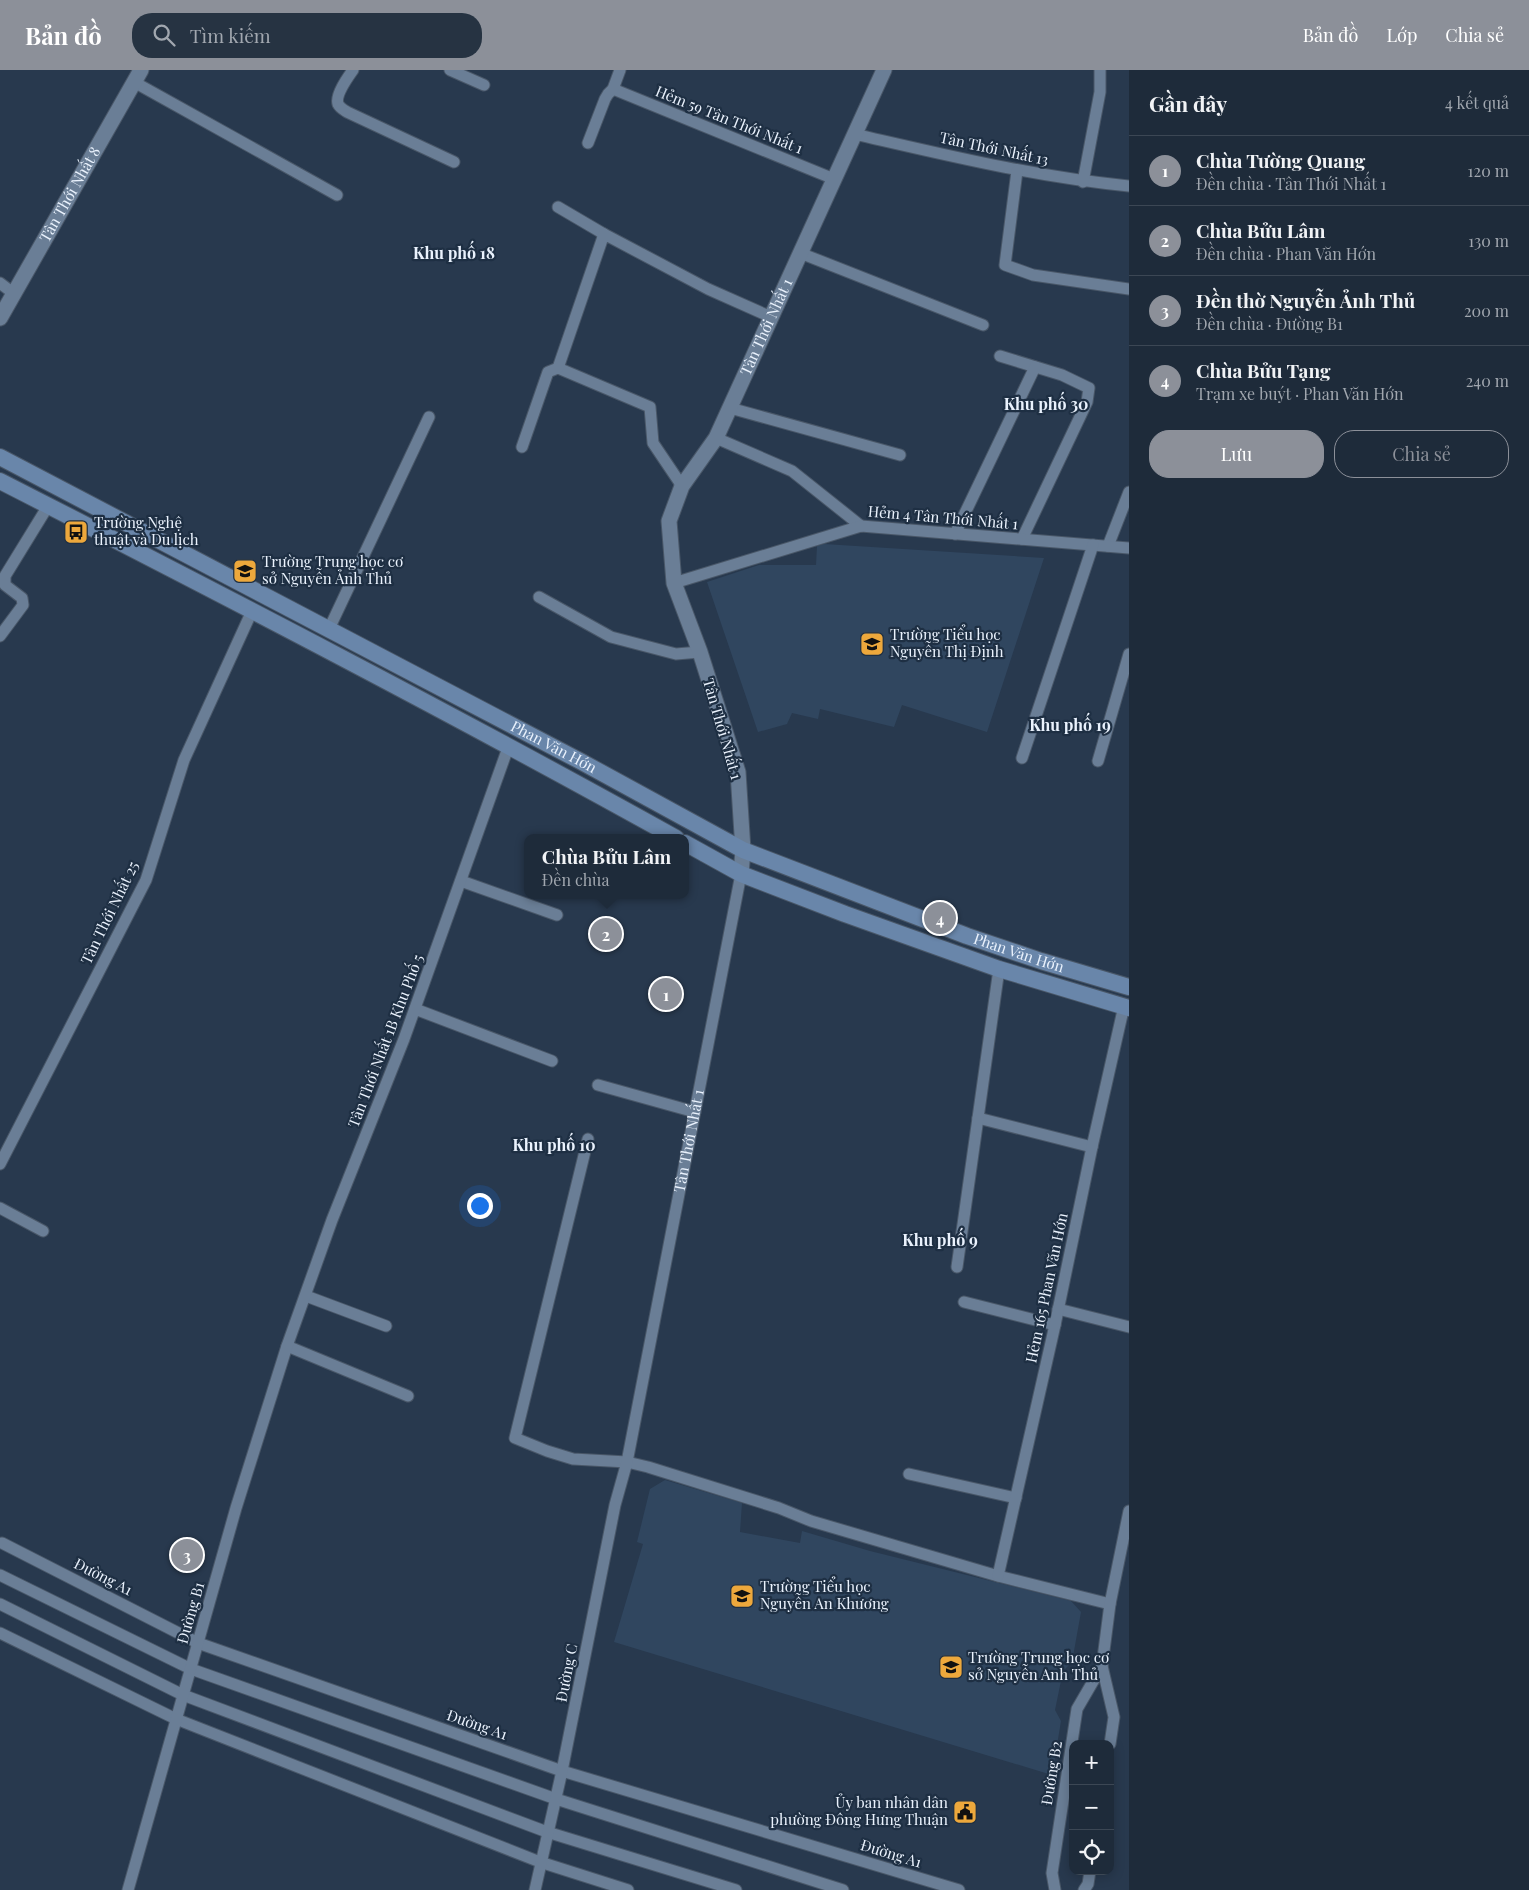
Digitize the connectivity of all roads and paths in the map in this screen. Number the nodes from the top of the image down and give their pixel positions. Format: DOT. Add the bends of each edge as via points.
graph roads {
  1 [pos="353,70"];
  2 [pos="450,70"];
  3 [pos="620,70"];
  4 [pos="884,70"];
  5 [pos="1100,70"];
  6 [pos="137,76"];
  7 [pos="484,85"];
  8 [pos="613,89"];
  9 [pos="854,134"];
  10 [pos="588,143"];
  11 [pos="454,162"];
  12 [pos="1017,171"];
  13 [pos="834,179"];
  14 [pos="1083,182"];
  15 [pos="1129,186"];
  16 [pos="336,195"];
  17 [pos="558,207"];
  18 [pos="604,234"];
  19 [pos="800,253"];
  20 [pos="0,283"];
  21 [pos="1129,289"];
  22 [pos="13,293"];
  23 [pos="771,316"];
  24 [pos="0,318"];
  25 [pos="983,325"];
  26 [pos="1000,356"];
  27 [pos="1035,367"];
  28 [pos="558,368"];
  29 [pos="730,408"];
  30 [pos="429,417"];
  31 [pos="716,438"];
  32 [pos="522,447"];
  33 [pos="900,455"];
  34 [pos="0,457"];
  35 [pos="0,482"];
  36 [pos="682,486"];
  37 [pos="1129,492"];
  38 [pos="48,506"];
  39 [pos="861,526"];
  40 [pos="955,534"];
  41 [pos="1022,539"];
  42 [pos="1093,545"];
  43 [pos="1108,546"];
  44 [pos="1129,548"];
  45 [pos="674,583"];
  46 [pos="539,597"];
  47 [pos="252,611"];
  48 [pos="329,628"];
  49 [pos="0,636"];
  50 [pos="700,652"];
  51 [pos="1129,654"];
  52 [pos="509,745"];
  53 [pos="1022,758"];
  54 [pos="1098,761"];
  55 [pos="669,834"];
  56 [pos="689,845"];
  57 [pos="743,850"];
  58 [pos="741,874"];
  59 [pos="461,881"];
  60 [pos="557,915"];
  61 [pos="999,968"];
  62 [pos="1129,987"];
  63 [pos="1126,1007"];
  64 [pos="415,1008"];
  65 [pos="552,1061"];
  66 [pos="598,1085"];
  67 [pos="695,1112"];
  68 [pos="978,1118"];
  69 [pos="588,1139"];
  70 [pos="1092,1147"];
  71 [pos="0,1164"];
  72 [pos="0,1208"];
  73 [pos="43,1232"];
  74 [pos="957,1266"];
  75 [pos="306,1296"];
  76 [pos="964,1302"];
  77 [pos="1058,1309"];
  78 [pos="1055,1325"];
  79 [pos="386,1326"];
  80 [pos="1129,1327"];
  81 [pos="287,1346"];
  82 [pos="408,1396"];
  83 [pos="627,1462"];
  84 [pos="909,1474"];
  85 [pos="1016,1498"];
  86 [pos="1129,1511"];
  87 [pos="2,1543"];
  88 [pos="0,1575"];
  89 [pos="998,1576"];
  90 [pos="0,1604"];
  91 [pos="1110,1604"];
  92 [pos="0,1633"];
  93 [pos="198,1642"];
  94 [pos="1102,1666"];
  95 [pos="191,1669"];
  96 [pos="183,1695"];
  97 [pos="176,1719"];
  98 [pos="1111,1740"];
  99 [pos="562,1771"];
  100 [pos="556,1799"];
  101 [pos="547,1832"];
  102 [pos="540,1862"];
  103 [pos="1089,1875"];
  104 [pos="128,1890"];
  105 [pos="535,1890"];
  106 [pos="628,1890"];
  107 [pos="736,1890"];
  108 [pos="843,1890"];
  109 [pos="959,1890"];
  110 [pos="1055,1890"];
  111 [pos="1084,1890"];
  1 -- 11 [label="street" via="340,94 339,106"];
  2 -- 7 [label="street"];
  3 -- 8 [label="street"];
  4 -- 9 [label="street, Tân Thới Nhất 1"];
  5 -- 14 [label="street" via="1100,92"];
  6 -- 16 [label="street"];
  6 -- 22 [label="street, Tân Thới Nhất 8"];
  8 -- 10 [label="street" via="605,99"];
  8 -- 13 [label="street, Hẻm 59 Tân Thới Nhất 1"];
  9 -- 12 [label="street, Tân Thới Nhất 13"];
  9 -- 13 [label="street, Tân Thới Nhất 1"];
  12 -- 14 [label="street, Tân Thới Nhất 13"];
  12 -- 21 [label="street" via="1005,266 1033,275"];
  13 -- 19 [label="street, Tân Thới Nhất 1"];
  14 -- 15 [label="street, Tân Thới Nhất 13"];
  17 -- 18 [label="street"];
  18 -- 23 [label="street" via="708,289"];
  18 -- 28 [label="street"];
  19 -- 23 [label="street, Tân Thới Nhất 1"];
  19 -- 25 [label="street"];
  20 -- 22 [label="street"];
  22 -- 24 [label="street, Tân Thới Nhất 8"];
  23 -- 29 [label="street, Tân Thới Nhất 1"];
  26 -- 27 [label="street"];
  27 -- 40 [label="street"];
  27 -- 41 [label="street" via="1089,388 1087,402"];
  28 -- 32 [label="street" via="548,372"];
  28 -- 36 [label="street" via="650,407 653,443"];
  29 -- 31 [label="street, Tân Thới Nhất 1"];
  29 -- 33 [label="street"];
  30 -- 48 [label="street"];
  31 -- 36 [label="street, Tân Thới Nhất 1"];
  31 -- 39 [label="street" via="792,471"];
  34 -- 48 [label="main road, Phan Văn Hớn"];
  35 -- 38 [label="main road, Phan Văn Hớn"];
  36 -- 45 [label="street, Tân Thới Nhất 1" via="669,521"];
  37 -- 43 [label="street"];
  38 -- 47 [label="main road, Phan Văn Hớn"];
  38 -- 49 [label="street" via="5,576 5,585 22,598 23,605"];
  39 -- 40 [label="street, Hẻm 4 Tân Thới Nhất 1"];
  39 -- 45 [label="street, Hẻm 4 Tân Thới Nhất 1"];
  40 -- 41 [label="street, Hẻm 4 Tân Thới Nhất 1"];
  41 -- 42 [label="street, Hẻm 4 Tân Thới Nhất 1"];
  42 -- 43 [label="street, Hẻm 4 Tân Thới Nhất 1"];
  42 -- 53 [label="street"];
  43 -- 44 [label="street, Hẻm 4 Tân Thới Nhất 1"];
  45 -- 50 [label="street, Tân Thới Nhất 1"];
  46 -- 50 [label="street" via="611,636 676,654"];
  47 -- 52 [label="main road, Phan Văn Hớn"];
  47 -- 71 [label="street, Tân Thới Nhất 25" via="184,760 146,880"];
  48 -- 57 [label="main road, Phan Văn Hớn"];
  50 -- 57 [label="street, Tân Thới Nhất 1" via="738,772"];
  51 -- 54 [label="street"];
  52 -- 55 [label="main road, Phan Văn Hớn"];
  52 -- 59 [label="street, Tân Thới Nhất 1B Khu Phố 5"];
  56 -- 58 [label="main road, Phan Văn Hớn"];
  57 -- 58 [label="street, Tân Thới Nhất 1"];
  57 -- 62 [label="main road, Phan Văn Hớn" via="967,936"];
  58 -- 61 [label="main road, Phan Văn Hớn"];
  58 -- 67 [label="street, Tân Thới Nhất 1"];
  59 -- 60 [label="street"];
  59 -- 64 [label="street, Tân Thới Nhất 1B Khu Phố 5"];
  61 -- 63 [label="main road, Phan Văn Hớn"];
  61 -- 68 [label="street"];
  63 -- 70 [label="street, Hẻm 165 Phan Văn Hớn"];
  64 -- 65 [label="street"];
  64 -- 75 [label="street, Tân Thới Nhất 1B Khu Phố 5" via="332,1220"];
  66 -- 67 [label="street"];
  67 -- 83 [label="street, Tân Thới Nhất 1"];
  68 -- 70 [label="street"];
  68 -- 74 [label="street"];
  69 -- 83 [label="street" via="515,1438 573,1459"];
  70 -- 77 [label="street, Hẻm 165 Phan Văn Hớn"];
  72 -- 73 [label="street"];
  75 -- 79 [label="street"];
  75 -- 81 [label="street, Tân Thới Nhất 1B Khu Phố 5"];
  76 -- 78 [label="street"];
  77 -- 78 [label="street, Hẻm 165 Phan Văn Hớn"];
  77 -- 80 [label="street"];
  78 -- 85 [label="street, Hẻm 165 Phan Văn Hớn"];
  81 -- 82 [label="street"];
  81 -- 93 [label="street, Đường B1"];
  83 -- 89 [label="street"];
  83 -- 99 [label="street, Đường C" via="615,1505"];
  84 -- 85 [label="street"];
  85 -- 89 [label="street, Hẻm 165 Phan Văn Hớn"];
  86 -- 91 [label="street, Đường B2"];
  87 -- 93 [label="street, Đường A1"];
  88 -- 95 [label="street"];
  89 -- 91 [label="street"];
  90 -- 96 [label="street"];
  91 -- 94 [label="street, Đường B2"];
  92 -- 97 [label="street"];
  93 -- 95 [label="street, Đường B1"];
  93 -- 99 [label="street, Đường A1"];
  94 -- 98 [label="street, Đường B2" via="1114,1717"];
  94 -- 110 [label="street, Đường B2" via="1077,1709 1052,1873"];
  95 -- 96 [label="street, Đường B1"];
  95 -- 100 [label="street"];
  96 -- 97 [label="street, Đường B1"];
  96 -- 101 [label="street"];
  97 -- 102 [label="street"];
  97 -- 104 [label="street, Đường B1"];
  99 -- 100 [label="street, Đường C"];
  99 -- 109 [label="street, Đường A1"];
  100 -- 101 [label="street, Đường C"];
  100 -- 108 [label="street"];
  101 -- 102 [label="street, Đường C"];
  101 -- 107 [label="street"];
  102 -- 105 [label="street, Đường C"];
  102 -- 106 [label="street"];
  103 -- 111 [label="street"];
}
